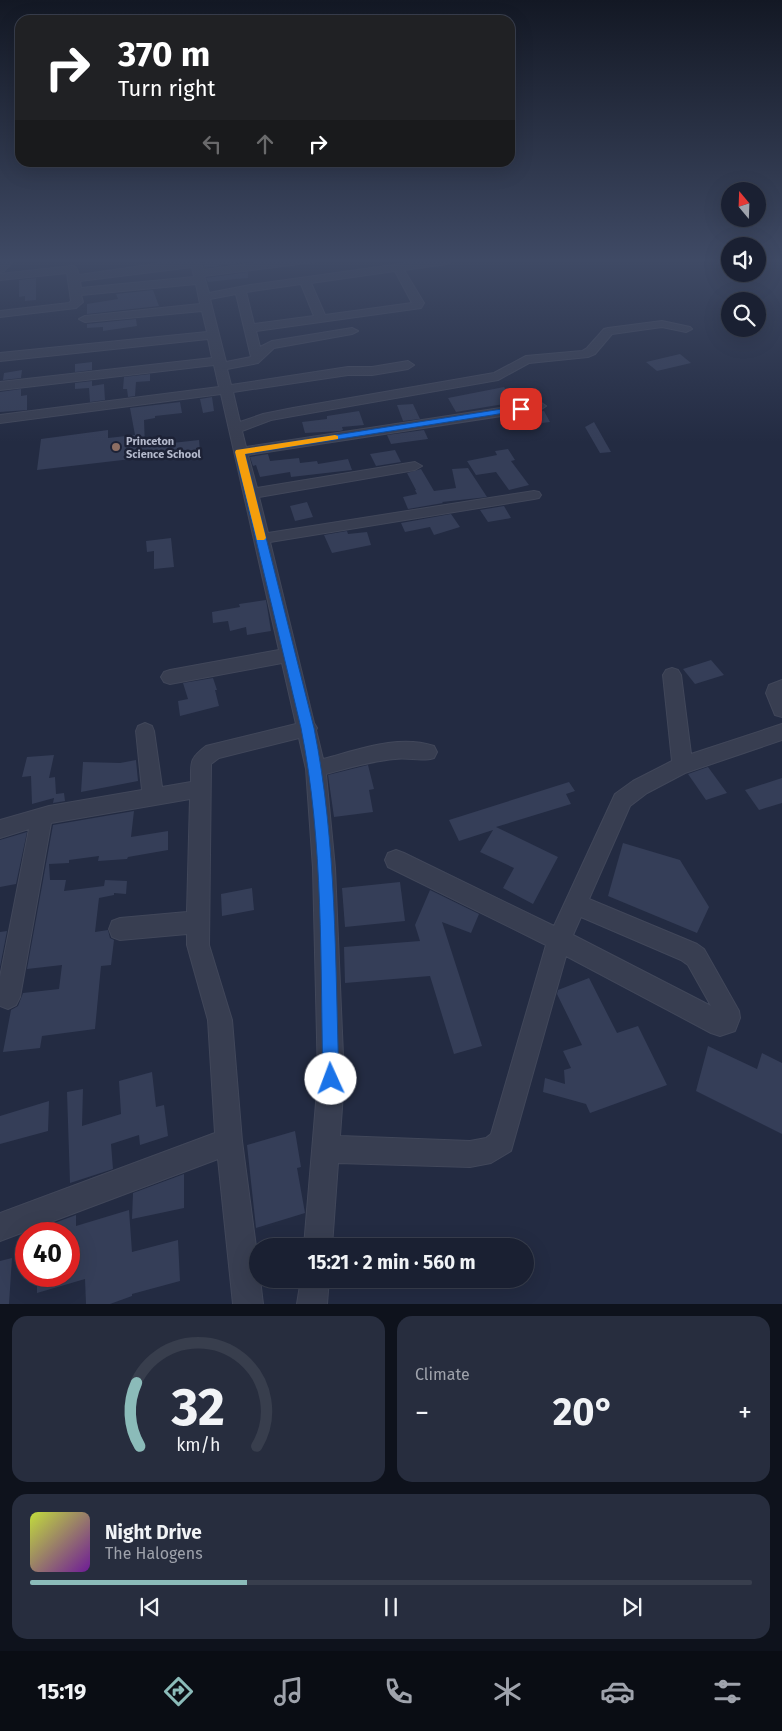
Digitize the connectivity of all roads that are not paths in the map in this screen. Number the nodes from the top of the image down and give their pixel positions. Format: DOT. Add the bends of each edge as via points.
graph roads {
  1 [pos="210,320"];
  2 [pos="248,320"];
  3 [pos="314,320"];
  4 [pos="250,328"];
  5 [pos="686,329"];
  6 [pos="352,331"];
  7 [pos="214,335"];
  8 [pos="0,357"];
  9 [pos="257,358"];
  10 [pos="221,363"];
  11 [pos="408,365"];
  12 [pos="0,386"];
  13 [pos="226,395"];
  14 [pos="540,406"];
  15 [pos="0,419"];
  16 [pos="234,429"];
  17 [pos="240,452"];
  18 [pos="415,466"];
  19 [pos="250,494"];
  20 [pos="534,495"];
  21 [pos="261,539"];
  22 [pos="289,655"];
  23 [pos="672,675"];
  24 [pos="170,677"];
  25 [pos="782,687"];
  26 [pos="782,710"];
  27 [pos="308,728"];
  28 [pos="145,731"];
  29 [pos="782,732"];
  30 [pos="427,752"];
  31 [pos="682,764"];
  32 [pos="316,769"];
  33 [pos="201,789"];
  34 [pos="153,797"];
  35 [pos="42,817"];
  36 [pos="0,829"];
  37 [pos="396,860"];
  38 [pos="576,904"];
  39 [pos="197,922"];
  40 [pos="120,929"];
  41 [pos="559,940"];
  42 [pos="8,997"];
  43 [pos="230,1141"];
  44 [pos="325,1149"];
  45 [pos="0,1227"];
  46 [pos="319,1238"];
  47 [pos="249,1257"];
  48 [pos="249,1288"];
  49 [pos="314,1288"];
  50 [pos="248,1304"];
  51 [pos="312,1304"];
  1 -- 7 [label="street"];
  2 -- 4 [label="street"];
  3 -- 4 [label="street"];
  4 -- 9 [label="street"];
  5 -- 16 [label="street" via="662,324 613,330 604,334 591,351 584,354 526,360 498,376 292,412"];
  6 -- 9 [label="street" via="272,345 263,349"];
  7 -- 8 [label="street"];
  7 -- 10 [label="street"];
  9 -- 10 [label="street"];
  10 -- 12 [label="street"];
  10 -- 13 [label="street"];
  11 -- 13 [label="street" via="372,371 349,382"];
  13 -- 15 [label="street"];
  13 -- 16 [label="street"];
  14 -- 17 [label="street"];
  16 -- 17 [label="street"];
  17 -- 19 [label="street"];
  18 -- 19 [label="street"];
  19 -- 21 [label="street"];
  20 -- 21 [label="street"];
  21 -- 22 [label="street"];
  22 -- 24 [label="street"];
  22 -- 27 [label="street"];
  23 -- 31 [label="street"];
  25 -- 26 [label="street" via="775,693"];
  27 -- 32 [label="street"];
  27 -- 33 [label="street" via="213,752 201,761"];
  28 -- 34 [label="street"];
  29 -- 31 [label="street"];
  30 -- 32 [label="street" via="392,750"];
  31 -- 38 [label="street" via="632,791 622,800"];
  32 -- 44 [label="street" via="324,868 331,1079"];
  33 -- 34 [label="street"];
  33 -- 39 [label="street"];
  34 -- 35 [label="street"];
  35 -- 36 [label="street"];
  35 -- 42 [label="street"];
  37 -- 41 [label="street"];
  38 -- 41 [label="street"];
  38 -- 41 [label="street" via="696,957 728,1018 720,1024"];
  39 -- 40 [label="street"];
  39 -- 43 [label="street" via="198,945 220,1020"];
  41 -- 44 [label="street" via="502,1142 488,1151 470,1154"];
  43 -- 45 [label="street"];
  43 -- 47 [label="street"];
  44 -- 46 [label="street"];
  48 -- 50 [label="street"];
  49 -- 51 [label="street"];
}
